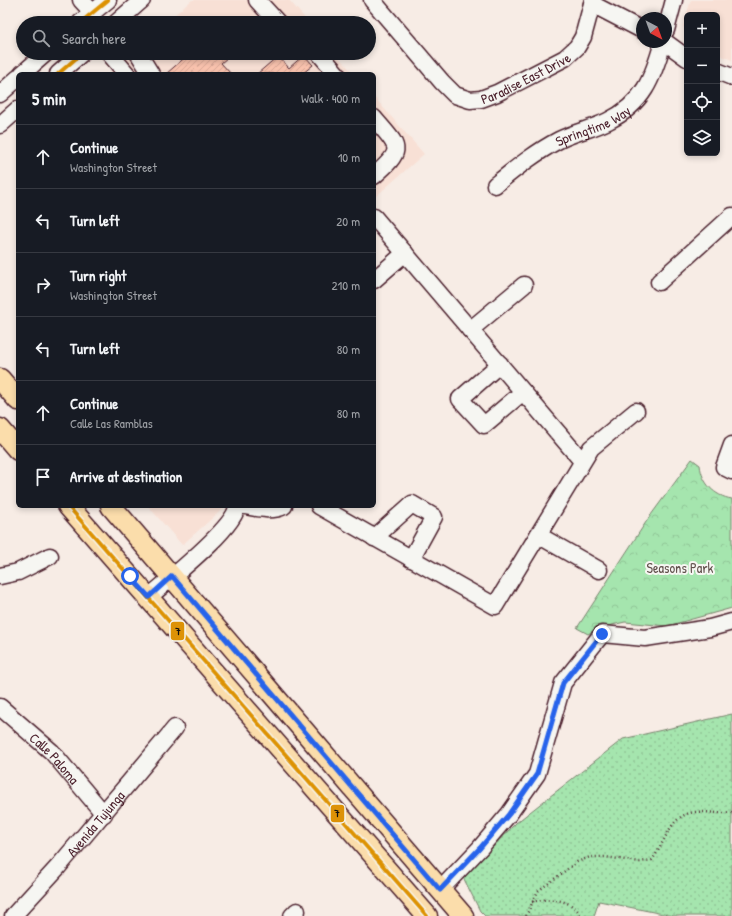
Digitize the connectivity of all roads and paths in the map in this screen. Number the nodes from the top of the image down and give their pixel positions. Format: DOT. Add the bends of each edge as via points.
graph roads {
  1 [pos="81,0"];
  2 [pos="142,0"];
  3 [pos="257,0"];
  4 [pos="674,0"];
  5 [pos="375,1"];
  6 [pos="593,2"];
  7 [pos="671,12"];
  8 [pos="90,15"];
  9 [pos="124,16"];
  10 [pos="272,16"];
  11 [pos="636,27"];
  12 [pos="662,48"];
  13 [pos="672,48"];
  14 [pos="684,56"];
  15 [pos="38,60"];
  16 [pos="74,60"];
  17 [pos="115,60"];
  18 [pos="143,60"];
  19 [pos="325,60"];
  20 [pos="24,72"];
  21 [pos="60,72"];
  22 [pos="125,72"];
  23 [pos="151,72"];
  24 [pos="335,72"];
  25 [pos="720,72"];
  26 [pos="732,77"];
  27 [pos="16,80"];
  28 [pos="0,94"];
  29 [pos="16,111"];
  30 [pos="376,120"];
  31 [pos="0,125"];
  32 [pos="376,174"];
  33 [pos="494,185"];
  34 [pos="732,216"];
  35 [pos="376,220"];
  36 [pos="405,253"];
  37 [pos="376,277"];
  38 [pos="659,282"];
  39 [pos="524,285"];
  40 [pos="470,330"];
  41 [pos="500,364"];
  42 [pos="0,379"];
  43 [pos="523,392"];
  44 [pos="16,398"];
  45 [pos="636,410"];
  46 [pos="0,429"];
  47 [pos="732,445"];
  48 [pos="16,448"];
  49 [pos="582,461"];
  50 [pos="728,469"];
  51 [pos="70,508"];
  52 [pos="113,508"];
  53 [pos="236,508"];
  54 [pos="258,508"];
  55 [pos="279,508"];
  56 [pos="322,508"];
  57 [pos="538,535"];
  58 [pos="374,538"];
  59 [pos="50,556"];
  60 [pos="411,558"];
  61 [pos="599,570"];
  62 [pos="0,576"];
  63 [pos="172,576"];
  64 [pos="149,597"];
  65 [pos="732,622"];
  66 [pos="0,707"];
  67 [pos="176,728"];
  68 [pos="732,812"];
  69 [pos="104,814"];
  70 [pos="440,890"];
  71 [pos="531,902"];
  72 [pos="13,916"];
  73 [pos="427,916"];
  74 [pos="463,916"];
  75 [pos="526,916"];
  76 [pos="581,916"];
  1 -- 8 [label="street"];
  2 -- 9 [label="street"];
  3 -- 10 [label="street"];
  4 -- 7 [label="street"];
  5 -- 6 [label="street, Paradise East Drive" via="450,90 461,98 470,100 497,93 565,58 583,37"];
  6 -- 11 [label="street"];
  12 -- 33 [label="street, Springtime Way" via="649,84 632,105 607,122 536,153"];
  13 -- 14 [label="street"];
  15 -- 20 [label="street"];
  16 -- 21 [label="street"];
  17 -- 22 [label="street"];
  18 -- 23 [label="street"];
  19 -- 24 [label="street"];
  25 -- 26 [label="street"];
  27 -- 28 [label="street"];
  29 -- 31 [label="street"];
  30 -- 32 [label="street" via="395,143 397,150 387,165"];
  34 -- 38 [label="street"];
  35 -- 36 [label="street"];
  36 -- 37 [label="street"];
  36 -- 40 [label="street"];
  39 -- 40 [label="street"];
  40 -- 41 [label="street"];
  41 -- 43 [label="street"];
  41 -- 43 [label="street" via="460,398 484,425"];
  42 -- 44 [label="main road"];
  43 -- 49 [label="street"];
  45 -- 49 [label="street" via="591,448"];
  46 -- 48 [label="main road"];
  47 -- 50 [label="street"];
  49 -- 57 [label="street"];
  51 -- 64 [label="main road"];
  52 -- 63 [label="main road"];
  53 -- 63 [label="street" via="231,522"];
  54 -- 55 [label="street"];
  56 -- 58 [label="street"];
  57 -- 60 [label="street" via="495,606"];
  57 -- 61 [label="street"];
  58 -- 60 [label="street"];
  58 -- 60 [label="street" via="412,504 434,517"];
  59 -- 62 [label="street" via="18,572"];
  63 -- 64 [label="street"];
  63 -- 70 [label="main road"];
  64 -- 73 [label="main road"];
  65 -- 70 [label="street" via="645,638 602,634 563,683 537,774 509,814"];
  66 -- 69 [label="street, Calle Paloma" via="52,752"];
  67 -- 69 [label="street, Avenida Tujunga"];
  68 -- 71 [label="path" via="696,812 680,816 672,824 660,850 652,860 640,862 590,857 577,862 538,891"];
  69 -- 72 [label="street, Avenida Tujunga"];
  70 -- 74 [label="main road"];
  71 -- 75 [label="path"];
  71 -- 76 [label="path" via="543,899 556,900 578,909"];
}
